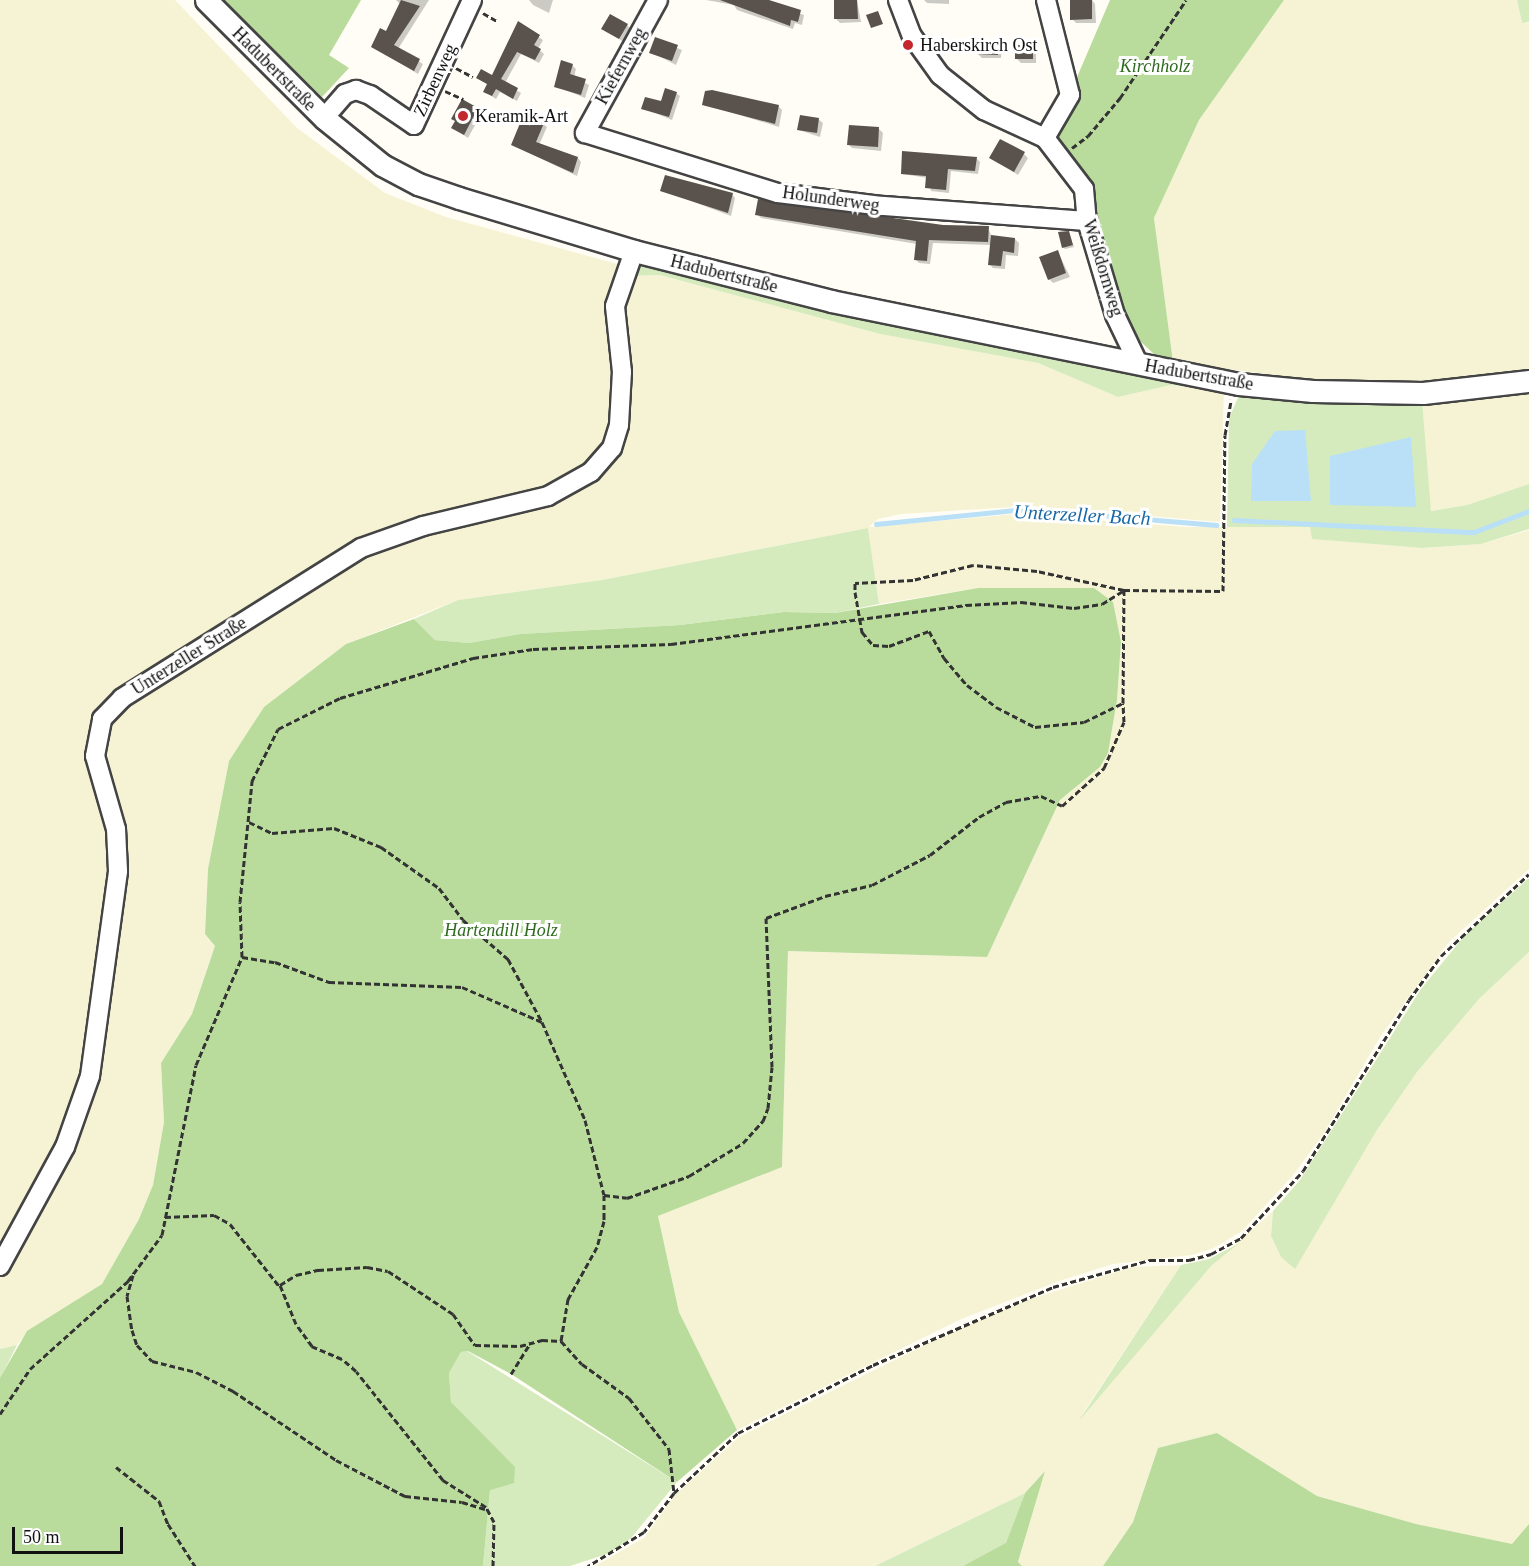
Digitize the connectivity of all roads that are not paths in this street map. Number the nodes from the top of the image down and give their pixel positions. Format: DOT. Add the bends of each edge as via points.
graph roads {
  1 [pos="206,0"];
  2 [pos="472,0"];
  3 [pos="658,0"];
  4 [pos="898,0"];
  5 [pos="1046,0"];
  6 [pos="324,118"];
  7 [pos="585,133"];
  8 [pos="1045,138"];
  9 [pos="1087,221"];
  10 [pos="634,251"];
  11 [pos="1139,365"];
  12 [pos="1529,381"];
  13 [pos="0,1266"];
  1 -- 6 [label="street, Hadubertstraße"];
  2 -- 6 [label="street, Zirbenweg" via="414,125 357,90 345,94"];
  3 -- 7 [label="street, Kiefernweg"];
  4 -- 8 [label="street, Weißdornweg" via="912,36 940,75 984,110"];
  5 -- 8 [label="street" via="1070,95"];
  6 -- 10 [label="street, Hadubertstraße" via="382,165 418,184"];
  7 -- 9 [label="street, Holunderweg" via="778,193 882,206"];
  8 -- 9 [label="street, Weißdornweg" via="1084,189"];
  9 -- 11 [label="street, Weißdornweg" via="1115,315"];
  10 -- 11 [label="street, Hadubertstraße" via="831,301"];
  10 -- 13 [label="street, Unterzeller Straße" via="615,306 622,372 619,426 612,448 591,472 548,496 423,526 361,548 122,698 102,719 95,756 116,829 118,871 90,1076 65,1147"];
  11 -- 12 [label="street, Hadubertstraße" via="1239,384 1313,391 1423,393"];
}
